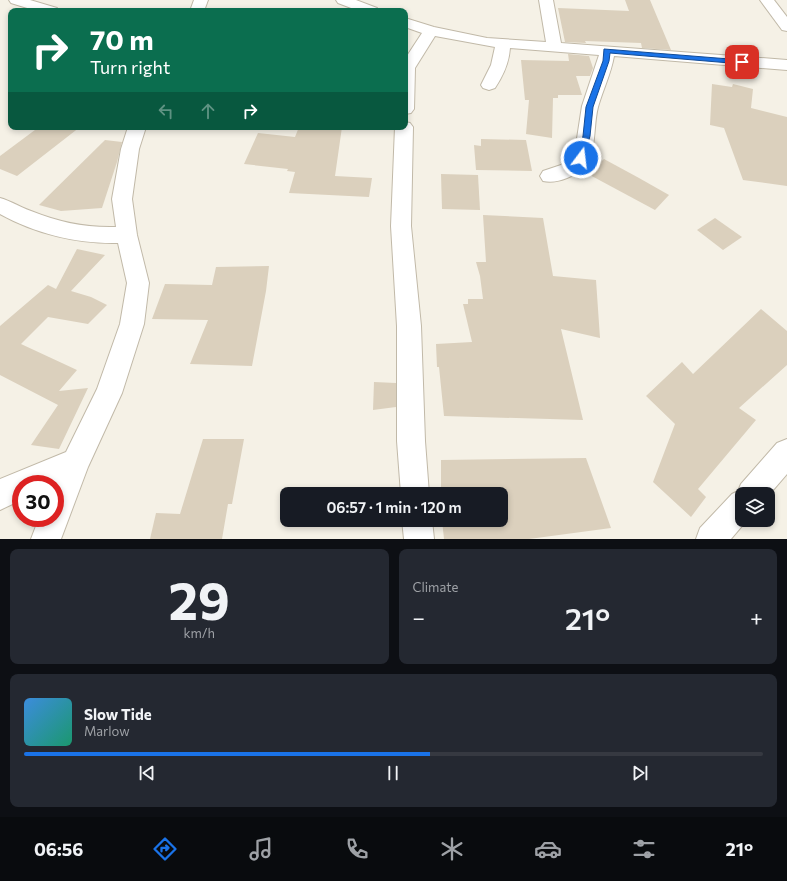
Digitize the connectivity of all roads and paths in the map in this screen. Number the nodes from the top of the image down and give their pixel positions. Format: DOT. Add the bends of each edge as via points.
graph roads {
  1 [pos="16,0"];
  2 [pos="342,0"];
  3 [pos="546,0"];
  4 [pos="767,0"];
  5 [pos="42,8"];
  6 [pos="364,8"];
  7 [pos="408,23"];
  8 [pos="787,27"];
  9 [pos="430,31"];
  10 [pos="503,43"];
  11 [pos="554,47"];
  12 [pos="607,51"];
  13 [pos="408,66"];
  14 [pos="787,66"];
  15 [pos="489,85"];
  16 [pos="137,130"];
  17 [pos="404,130"];
  18 [pos="550,176"];
  19 [pos="0,205"];
  20 [pos="127,235"];
  21 [pos="787,454"];
  22 [pos="76,462"];
  23 [pos="44,475"];
  24 [pos="414,487"];
  25 [pos="757,487"];
  26 [pos="12,489"];
  27 [pos="64,493"];
  28 [pos="0,495"];
  29 [pos="735,512"];
  30 [pos="51,527"];
  31 [pos="418,527"];
  32 [pos="46,539"];
  33 [pos="419,539"];
  34 [pos="711,539"];
  1 -- 5 [label="street"];
  2 -- 6 [label="street"];
  3 -- 11 [label="street"];
  4 -- 8 [label="street"];
  7 -- 9 [label="street"];
  9 -- 10 [label="street"];
  9 -- 13 [label="street"];
  10 -- 11 [label="street"];
  10 -- 15 [label="street" via="502,57"];
  11 -- 12 [label="street"];
  12 -- 14 [label="street"];
  12 -- 18 [label="street" via="606,61 589,107 581,158 564,172"];
  16 -- 20 [label="street" via="130,149 122,199"];
  17 -- 24 [label="street" via="401,226 409,326"];
  19 -- 20 [label="street" via="12,212 60,229 93,235"];
  20 -- 22 [label="street" via="138,283 132,324 109,393"];
  21 -- 25 [label="street"];
  22 -- 23 [label="street"];
  22 -- 27 [label="street"];
  26 -- 28 [label="street"];
  29 -- 34 [label="street"];
  30 -- 32 [label="street"];
  31 -- 33 [label="street"];
}
